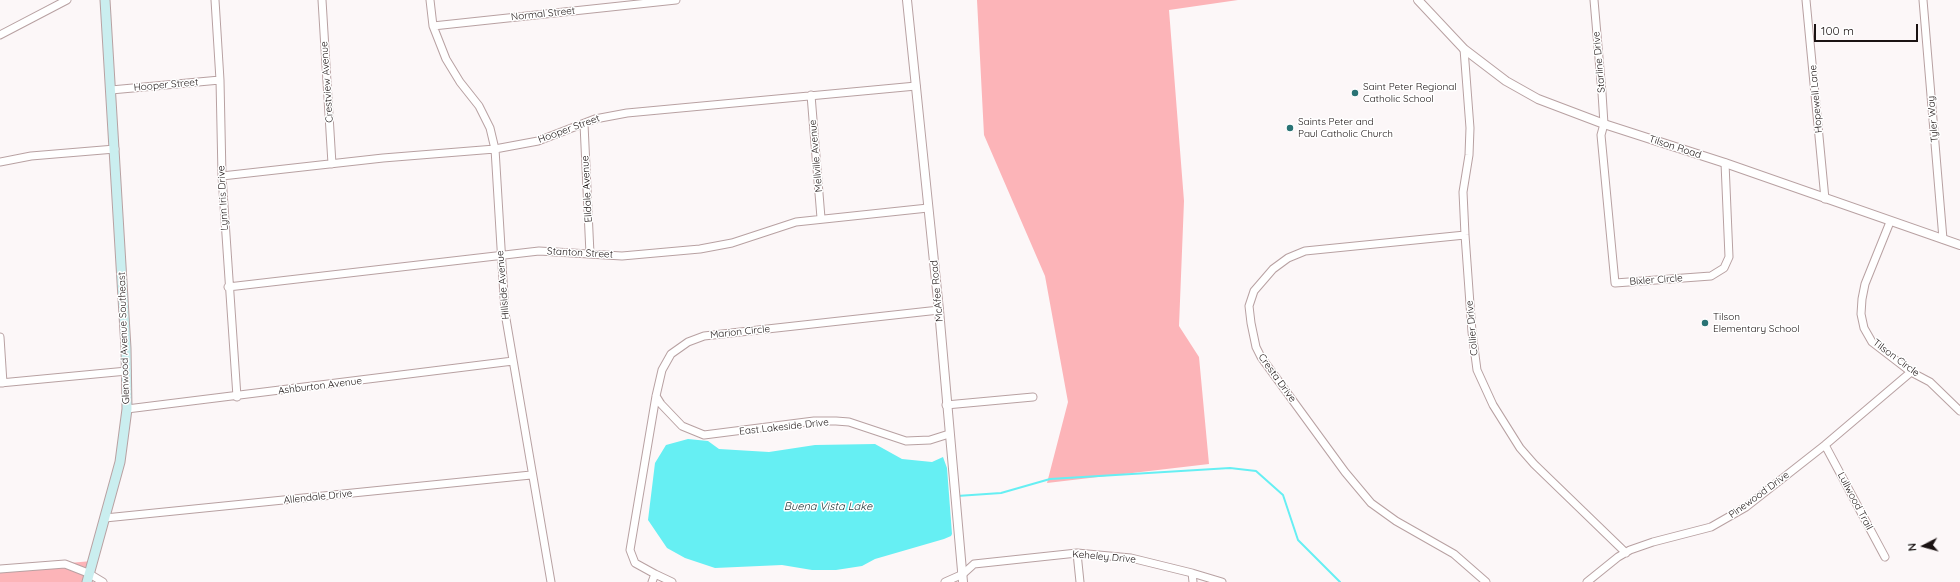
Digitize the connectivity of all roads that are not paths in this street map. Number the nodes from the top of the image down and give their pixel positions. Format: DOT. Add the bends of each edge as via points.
graph roads {
  1 [pos="67,0"];
  2 [pos="104,0"];
  3 [pos="215,0"];
  4 [pos="322,0"];
  5 [pos="430,0"];
  6 [pos="676,0"];
  7 [pos="907,0"];
  8 [pos="1418,0"];
  9 [pos="1594,0"];
  10 [pos="1806,0"];
  11 [pos="1923,0"];
  12 [pos="433,26"];
  13 [pos="0,35"];
  14 [pos="1464,49"];
  15 [pos="220,80"];
  16 [pos="916,86"];
  17 [pos="111,90"];
  18 [pos="811,95"];
  19 [pos="584,124"];
  20 [pos="1604,124"];
  21 [pos="115,149"];
  22 [pos="495,149"];
  23 [pos="0,162"];
  24 [pos="1725,163"];
  25 [pos="332,164"];
  26 [pos="222,176"];
  27 [pos="1825,199"];
  28 [pos="928,208"];
  29 [pos="821,218"];
  30 [pos="1890,222"];
  31 [pos="1465,235"];
  32 [pos="1943,238"];
  33 [pos="1960,245"];
  34 [pos="590,254"];
  35 [pos="500,256"];
  36 [pos="228,286"];
  37 [pos="939,310"];
  38 [pos="0,337"];
  39 [pos="513,361"];
  40 [pos="127,371"];
  41 [pos="1911,372"];
  42 [pos="2,383"];
  43 [pos="656,396"];
  44 [pos="237,397"];
  45 [pos="1033,397"];
  46 [pos="946,405"];
  47 [pos="127,409"];
  48 [pos="1960,411"];
  49 [pos="949,434"];
  50 [pos="1825,445"];
  51 [pos="531,475"];
  52 [pos="105,518"];
  53 [pos="1626,552"];
  54 [pos="1077,553"];
  55 [pos="1885,557"];
  56 [pos="0,569"];
  57 [pos="1192,572"];
  58 [pos="654,574"];
  59 [pos="88,578"];
  60 [pos="963,578"];
  61 [pos="103,582"];
  62 [pos="551,582"];
  63 [pos="652,582"];
  64 [pos="672,582"];
  65 [pos="945,582"];
  66 [pos="1080,582"];
  67 [pos="1193,582"];
  68 [pos="1222,582"];
  69 [pos="1486,582"];
  70 [pos="1587,582"];
  1 -- 13 [label="street"];
  2 -- 17 [label="main road, Glenwood Avenue Southeast"];
  3 -- 15 [label="street, Lynn Iris Drive"];
  4 -- 25 [label="street, Crestview Avenue"];
  5 -- 12 [label="street, Hillside Avenue"];
  6 -- 12 [label="street, Normal Street"];
  7 -- 16 [label="street, McAfee Road"];
  8 -- 14 [label="street, Tilson Road"];
  9 -- 20 [label="street, Starline Drive"];
  10 -- 27 [label="street, Hopewell Lane"];
  11 -- 32 [label="street, Tyler Way"];
  12 -- 22 [label="street, Hillside Avenue" via="446,59 479,106 490,128"];
  14 -- 20 [label="street, Tilson Road" via="1506,81 1538,99"];
  14 -- 31 [label="street, Collier Drive" via="1470,128 1463,192"];
  15 -- 17 [label="street, Hooper Street"];
  15 -- 26 [label="street, Lynn Iris Drive"];
  16 -- 18 [label="street, Hooper Street"];
  16 -- 28 [label="street, McAfee Road"];
  17 -- 21 [label="main road, Glenwood Avenue Southeast"];
  18 -- 19 [label="street, Hooper Street" via="627,113 595,119"];
  18 -- 29 [label="street, Mellville Avenue"];
  19 -- 22 [label="street, Hooper Street" via="538,141"];
  19 -- 34 [label="street, Elldale Avenue"];
  20 -- 24 [label="street, Tilson Road"];
  20 -- 24 [label="street, Bixler Circle" via="1601,135 1615,283 1711,276 1724,268 1729,257"];
  21 -- 23 [label="street" via="31,156"];
  21 -- 40 [label="main road, Glenwood Avenue Southeast"];
  22 -- 25 [label="street, Hooper Street"];
  22 -- 35 [label="street, Hillside Avenue"];
  24 -- 27 [label="street, Tilson Road"];
  25 -- 26 [label="street, Hooper Street"];
  26 -- 36 [label="street, Lynn Iris Drive"];
  27 -- 30 [label="street, Tilson Road"];
  28 -- 29 [label="street, Stanton Street"];
  28 -- 37 [label="street, McAfee Road"];
  29 -- 34 [label="street, Stanton Street" via="796,222 700,249 622,256"];
  30 -- 32 [label="street, Tilson Road"];
  30 -- 41 [label="street, Tilson Circle" via="1865,284 1861,314 1864,328 1872,342"];
  31 -- 53 [label="street, Collier Drive" via="1475,358 1485,389 1503,422 1534,464"];
  31 -- 69 [label="street, Cresta Drive" via="1342,246 1298,254 1274,269 1259,285 1251,298 1250,312 1256,348 1261,357 1371,503 1396,521 1454,554"];
  32 -- 33 [label="street, Tilson Road"];
  34 -- 35 [label="street, Stanton Street" via="539,251"];
  35 -- 36 [label="street, Stanton Street"];
  35 -- 39 [label="street, Hillside Avenue" via="504,313"];
  36 -- 44 [label="street, Lynn Iris Drive"];
  37 -- 43 [label="street, Marion Circle" via="704,336 688,342 671,354 662,370"];
  37 -- 46 [label="street, McAfee Road"];
  38 -- 42 [label="street"];
  39 -- 44 [label="street, Ashburton Avenue"];
  39 -- 51 [label="street, Hillside Avenue"];
  40 -- 42 [label="street"];
  40 -- 47 [label="main road, Glenwood Avenue Southeast"];
  41 -- 48 [label="street, Tilson Circle" via="1930,382"];
  41 -- 50 [label="street, Pinewood Drive"];
  43 -- 49 [label="street, East Lakeside Drive" via="682,426 704,435 814,421 849,422 906,441 930,440"];
  43 -- 58 [label="street, Marion Circle" via="630,550 635,563"];
  44 -- 47 [label="street, Ashburton Avenue"];
  45 -- 46 [label="street"];
  46 -- 49 [label="street, McAfee Road"];
  47 -- 52 [label="main road, Glenwood Avenue Southeast" via="120,462"];
  49 -- 60 [label="street, McAfee Road"];
  50 -- 53 [label="street, Pinewood Drive" via="1746,507 1718,524"];
  50 -- 55 [label="street, Lullwood Trail"];
  51 -- 52 [label="street, Allendale Drive"];
  51 -- 62 [label="street, Hillside Avenue"];
  52 -- 59 [label="main road, Glenwood Avenue Southeast"];
  53 -- 70 [label="street, Pinewood Drive"];
  54 -- 57 [label="street, Keheley Drive" via="1131,558"];
  54 -- 60 [label="street, Keheley Drive" via="974,564"];
  54 -- 66 [label="street"];
  56 -- 59 [label="street" via="65,564"];
  57 -- 67 [label="street"];
  57 -- 68 [label="street, Keheley Drive"];
  58 -- 63 [label="street"];
  58 -- 64 [label="street, Marion Circle"];
  59 -- 61 [label="street"];
  60 -- 65 [label="street, Keheley Drive"];
}
